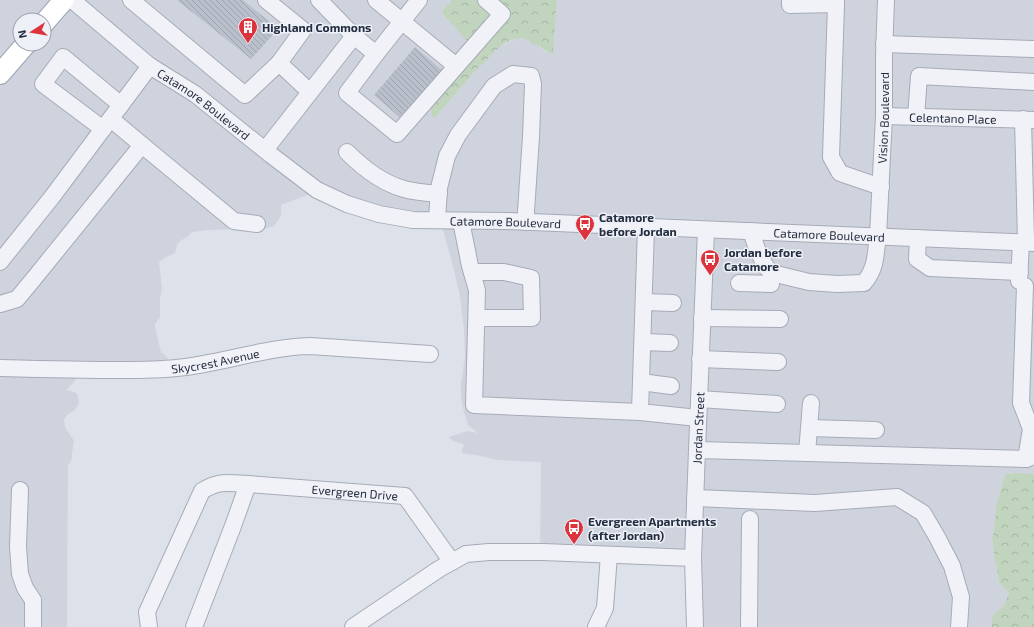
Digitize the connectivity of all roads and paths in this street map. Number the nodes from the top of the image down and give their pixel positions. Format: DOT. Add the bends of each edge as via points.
graph roads {
  1 [pos="64,0"];
  2 [pos="72,0"];
  3 [pos="131,0"];
  4 [pos="266,0"];
  5 [pos="319,0"];
  6 [pos="376,0"];
  7 [pos="420,0"];
  8 [pos="486,0"];
  9 [pos="790,0"];
  10 [pos="886,0"];
  11 [pos="836,2"];
  12 [pos="52,14"];
  13 [pos="402,21"];
  14 [pos="354,36"];
  15 [pos="884,44"];
  16 [pos="1034,49"];
  17 [pos="19,52"];
  18 [pos="376,54"];
  19 [pos="279,63"];
  20 [pos="150,66"];
  21 [pos="456,66"];
  22 [pos="0,74"];
  23 [pos="1034,82"];
  24 [pos="310,92"];
  25 [pos="121,105"];
  26 [pos="884,116"];
  27 [pos="916,117"];
  28 [pos="1028,120"];
  29 [pos="107,124"];
  30 [pos="142,145"];
  31 [pos="265,150"];
  32 [pos="347,152"];
  33 [pos="881,188"];
  34 [pos="439,194"];
  35 [pos="1030,203"];
  36 [pos="437,220"];
  37 [pos="461,221"];
  38 [pos="526,222"];
  39 [pos="257,224"];
  40 [pos="646,227"];
  41 [pos="706,230"];
  42 [pos="751,232"];
  43 [pos="878,236"];
  44 [pos="918,238"];
  45 [pos="1027,242"];
  46 [pos="5,244"];
  47 [pos="0,262"];
  48 [pos="472,272"];
  49 [pos="772,272"];
  50 [pos="1026,281"];
  51 [pos="739,283"];
  52 [pos="644,302"];
  53 [pos="673,302"];
  54 [pos="0,304"];
  55 [pos="477,318"];
  56 [pos="702,318"];
  57 [pos="780,319"];
  58 [pos="643,342"];
  59 [pos="670,344"];
  60 [pos="430,354"];
  61 [pos="700,359"];
  62 [pos="778,362"];
  63 [pos="0,368"];
  64 [pos="642,382"];
  65 [pos="671,386"];
  66 [pos="699,399"];
  67 [pos="811,403"];
  68 [pos="777,404"];
  69 [pos="640,412"];
  70 [pos="698,418"];
  71 [pos="809,428"];
  72 [pos="876,430"];
  73 [pos="697,450"];
  74 [pos="807,453"];
  75 [pos="1030,457"];
  76 [pos="248,484"];
  77 [pos="20,490"];
  78 [pos="695,498"];
  79 [pos="750,519"];
  80 [pos="609,555"];
  81 [pos="694,558"];
  82 [pos="452,562"];
  83 [pos="33,627"];
  84 [pos="149,627"];
  85 [pos="194,627"];
  86 [pos="353,627"];
  87 [pos="596,627"];
  88 [pos="695,627"];
  89 [pos="749,627"];
  90 [pos="959,627"];
  1 -- 12 [label="main road"];
  2 -- 20 [label="street, Catamore Boulevard"];
  3 -- 19 [label="street" via="245,95"];
  4 -- 19 [label="street" via="302,30"];
  5 -- 14 [label="street"];
  6 -- 13 [label="street"];
  7 -- 13 [label="street"];
  8 -- 21 [label="street" via="502,14"];
  9 -- 11 [label="street" via="790,5"];
  10 -- 15 [label="street, Vision Boulevard"];
  11 -- 33 [label="street" via="831,157 840,173"];
  13 -- 18 [label="street"];
  13 -- 21 [label="street"];
  14 -- 18 [label="street"];
  14 -- 24 [label="street"];
  15 -- 16 [label="street"];
  15 -- 26 [label="street, Vision Boulevard"];
  17 -- 22 [label="main road"];
  18 -- 21 [label="street" via="347,93 397,134"];
  19 -- 24 [label="street"];
  20 -- 25 [label="street"];
  20 -- 31 [label="street, Catamore Boulevard" via="195,94"];
  23 -- 27 [label="street" via="918,76"];
  24 -- 31 [label="street"];
  25 -- 29 [label="street"];
  25 -- 29 [label="street" via="63,57 43,84"];
  26 -- 27 [label="street, Celentano Place"];
  26 -- 33 [label="street, Vision Boulevard"];
  27 -- 28 [label="street, Celentano Place"];
  28 -- 35 [label="street"];
  29 -- 30 [label="street"];
  29 -- 46 [label="street" via="52,197"];
  30 -- 39 [label="street" via="234,221"];
  30 -- 54 [label="street" via="16,299"];
  31 -- 36 [label="street, Catamore Boulevard" via="317,190 347,204 378,214 413,220"];
  32 -- 34 [label="street" via="386,183 405,189"];
  33 -- 43 [label="street, Vision Boulevard"];
  34 -- 36 [label="street"];
  34 -- 38 [label="street" via="447,156 458,135 490,91 512,74 531,76 533,100"];
  35 -- 45 [label="street"];
  36 -- 37 [label="street, Catamore Boulevard"];
  37 -- 38 [label="street, Catamore Boulevard"];
  37 -- 48 [label="street"];
  38 -- 40 [label="street, Catamore Boulevard"];
  40 -- 41 [label="street, Catamore Boulevard"];
  40 -- 52 [label="street"];
  41 -- 42 [label="street, Catamore Boulevard"];
  41 -- 56 [label="street, Jordan Street"];
  42 -- 43 [label="street, Catamore Boulevard"];
  42 -- 49 [label="street" via="766,267"];
  43 -- 44 [label="street, Catamore Boulevard"];
  43 -- 49 [label="street, Vision Boulevard" via="876,260 864,282 809,282"];
  44 -- 45 [label="street, Catamore Boulevard"];
  44 -- 50 [label="street" via="916,259 930,268"];
  45 -- 50 [label="street"];
  46 -- 47 [label="street"];
  48 -- 55 [label="street" via="477,290"];
  48 -- 55 [label="street" via="504,272 532,278 532,318"];
  49 -- 51 [label="street" via="771,284"];
  50 -- 75 [label="street" via="1021,403 1031,429"];
  52 -- 53 [label="street"];
  52 -- 58 [label="street"];
  55 -- 69 [label="street" via="474,405"];
  56 -- 57 [label="street"];
  56 -- 61 [label="street, Jordan Street"];
  58 -- 59 [label="street"];
  58 -- 64 [label="street"];
  60 -- 63 [label="street, Skycrest Avenue" via="310,346 158,370"];
  61 -- 62 [label="street"];
  61 -- 66 [label="street, Jordan Street"];
  64 -- 65 [label="street"];
  64 -- 69 [label="street"];
  66 -- 68 [label="street"];
  66 -- 70 [label="street, Jordan Street"];
  67 -- 71 [label="street"];
  69 -- 70 [label="street"];
  70 -- 73 [label="street, Jordan Street"];
  71 -- 72 [label="street"];
  71 -- 74 [label="street"];
  73 -- 74 [label="street"];
  73 -- 78 [label="street, Jordan Street"];
  74 -- 75 [label="street"];
  76 -- 82 [label="street, Evergreen Drive" via="405,496"];
  76 -- 84 [label="street, Evergreen Drive" via="222,483 211,485 202,491 147,612"];
  76 -- 85 [label="street"];
  77 -- 83 [label="street" via="20,574 33,600"];
  78 -- 81 [label="street, Jordan Street"];
  78 -- 90 [label="street" via="815,503 897,497 923,513 952,566 961,597"];
  79 -- 89 [label="street"];
  80 -- 81 [label="street"];
  80 -- 82 [label="street" via="489,552 466,554"];
  80 -- 87 [label="street" via="605,608"];
  81 -- 88 [label="street, Jordan Street"];
  82 -- 86 [label="street"];
}
